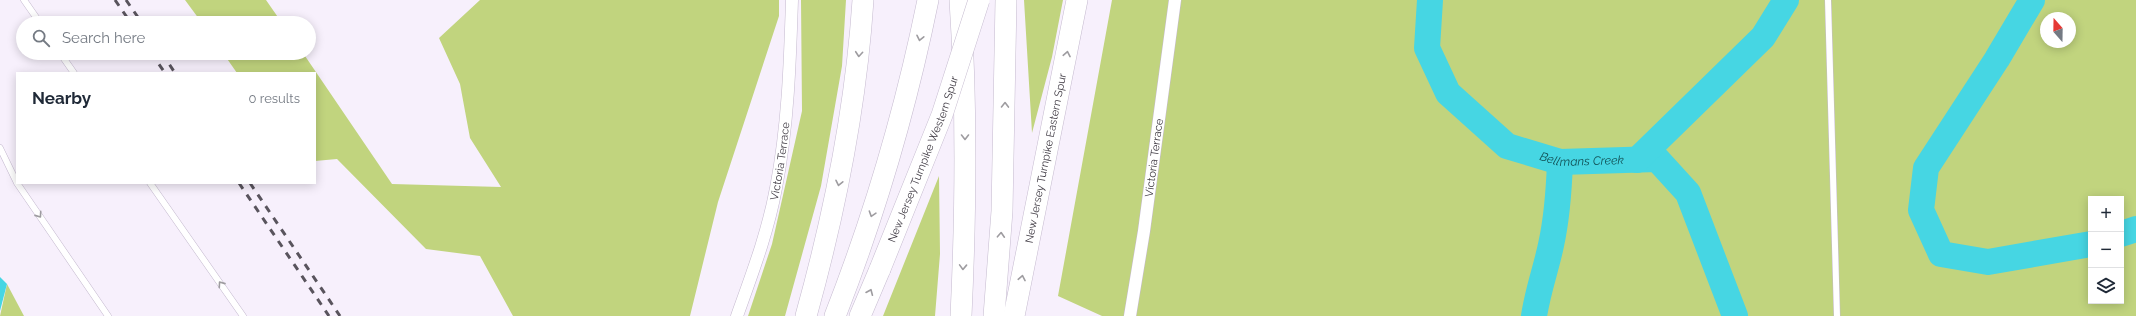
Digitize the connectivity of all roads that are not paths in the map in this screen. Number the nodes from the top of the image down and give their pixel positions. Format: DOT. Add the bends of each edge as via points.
graph roads {
  1 [pos="24,0"];
  2 [pos="792,0"];
  3 [pos="928,0"];
  4 [pos="960,0"];
  5 [pos="979,0"];
  6 [pos="1006,0"];
  7 [pos="1077,0"];
  8 [pos="1175,0"];
  9 [pos="1828,0"];
  10 [pos="863,8"];
  11 [pos="35,16"];
  12 [pos="65,60"];
  13 [pos="73,72"];
  14 [pos="0,148"];
  15 [pos="16,181"];
  16 [pos="18,184"];
  17 [pos="151,184"];
  18 [pos="108,316"];
  19 [pos="243,316"];
  20 [pos="737,316"];
  21 [pos="806,316"];
  22 [pos="835,316"];
  23 [pos="860,316"];
  24 [pos="961,316"];
  25 [pos="994,316"];
  26 [pos="1014,316"];
  27 [pos="1130,316"];
  28 [pos="1837,316"];
  1 -- 11 [label="lane"];
  2 -- 20 [label="street, Victoria Terrace" via="787,104 776,189"];
  3 -- 22 [label="highway, one-way" via="887,164"];
  4 -- 24 [label="highway, one-way" via="966,168"];
  23 -- 5 [label="highway, New Jersey Turnpike Western Spur, one-way, bridge" via="937,127"];
  25 -- 6 [label="highway, one-way" via="1004,169"];
  26 -- 7 [label="highway, New Jersey Turnpike Eastern Spur, one-way"];
  8 -- 27 [label="street, Victoria Terrace"];
  9 -- 28 [label="lane"];
  10 -- 21 [label="highway, one-way" via="856,84 841,174"];
  12 -- 13 [label="lane"];
  14 -- 15 [label="lane"];
  16 -- 18 [label="lane, one-way"];
  19 -- 17 [label="lane, one-way"];
}
